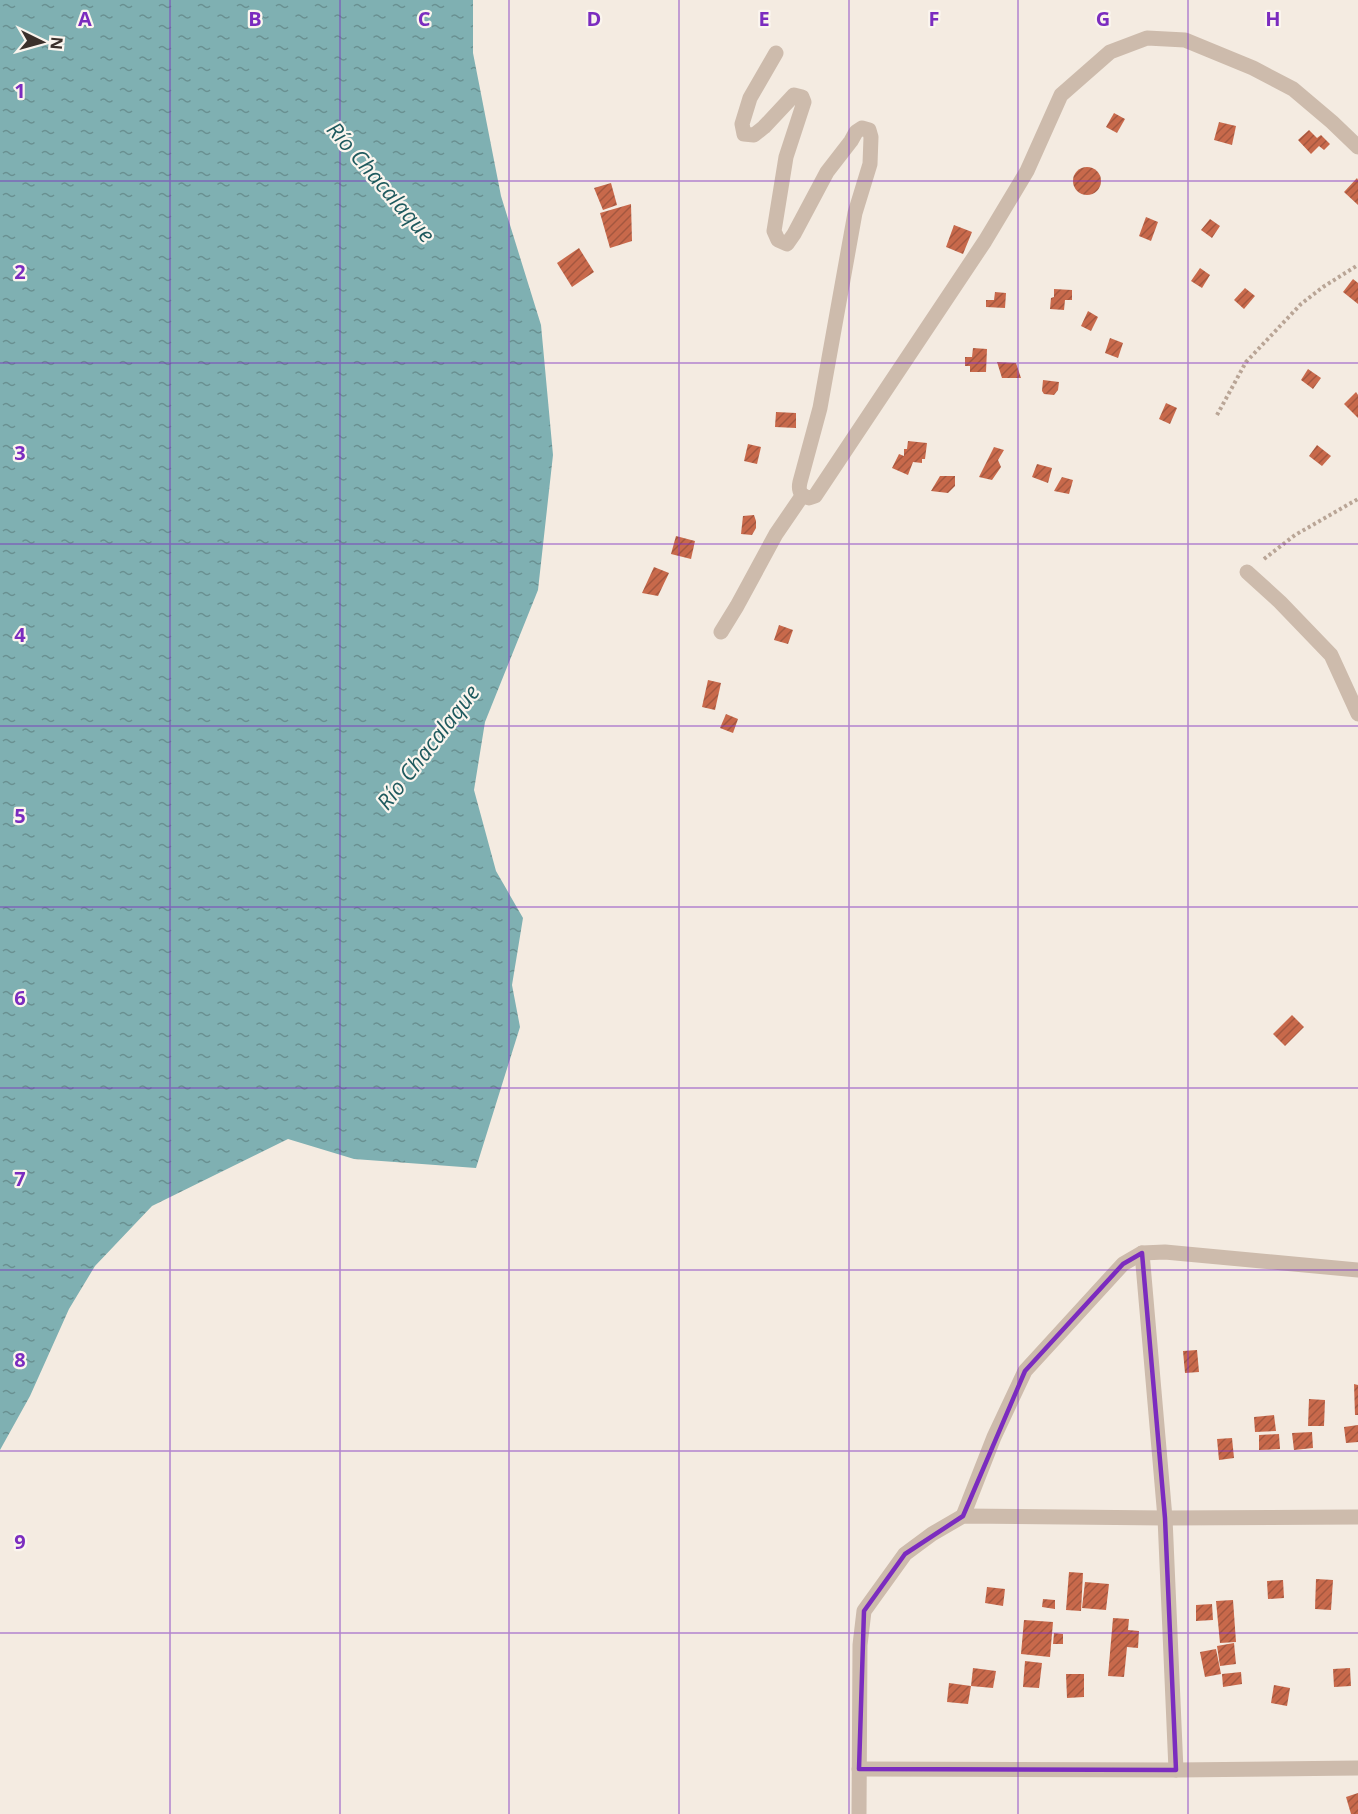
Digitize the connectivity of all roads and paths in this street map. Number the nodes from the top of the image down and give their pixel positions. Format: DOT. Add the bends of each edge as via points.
graph roads {
  1 [pos="776,53"];
  2 [pos="1358,147"];
  3 [pos="1358,265"];
  4 [pos="1217,415"];
  5 [pos="802,496"];
  6 [pos="1358,499"];
  7 [pos="1246,572"];
  8 [pos="721,632"];
  9 [pos="1358,714"];
  10 [pos="1142,1253"];
  11 [pos="1358,1270"];
  12 [pos="963,1516"];
  13 [pos="1358,1517"];
  14 [pos="1165,1518"];
  15 [pos="1358,1767"];
  16 [pos="859,1769"];
  17 [pos="1176,1770"];
  18 [pos="859,1814"];
  1 -- 5 [label="street" via="750,98 742,124 744,134 754,135 794,95 802,97 804,102 786,157 774,231 778,240 787,244 791,239 827,172 856,132 868,130 870,137 870,165 855,213 820,408 800,482"];
  2 -- 5 [label="street" via="1293,89 1185,40 1147,38 1110,52 1061,95 1027,171 985,241 815,496"];
  3 -- 4 [label="path" via="1301,304 1246,362"];
  5 -- 8 [label="street"];
  6 -- 7 [label="path" via="1295,535"];
  7 -- 9 [label="street" via="1331,655"];
  10 -- 11 [label="street"];
  10 -- 12 [label="street" via="1123,1264 1024,1371"];
  10 -- 14 [label="street"];
  12 -- 14 [label="street"];
  12 -- 16 [label="street" via="905,1554 864,1611"];
  13 -- 14 [label="street"];
  14 -- 17 [label="street"];
  15 -- 17 [label="street"];
  16 -- 17 [label="street"];
  16 -- 18 [label="street"];
}
